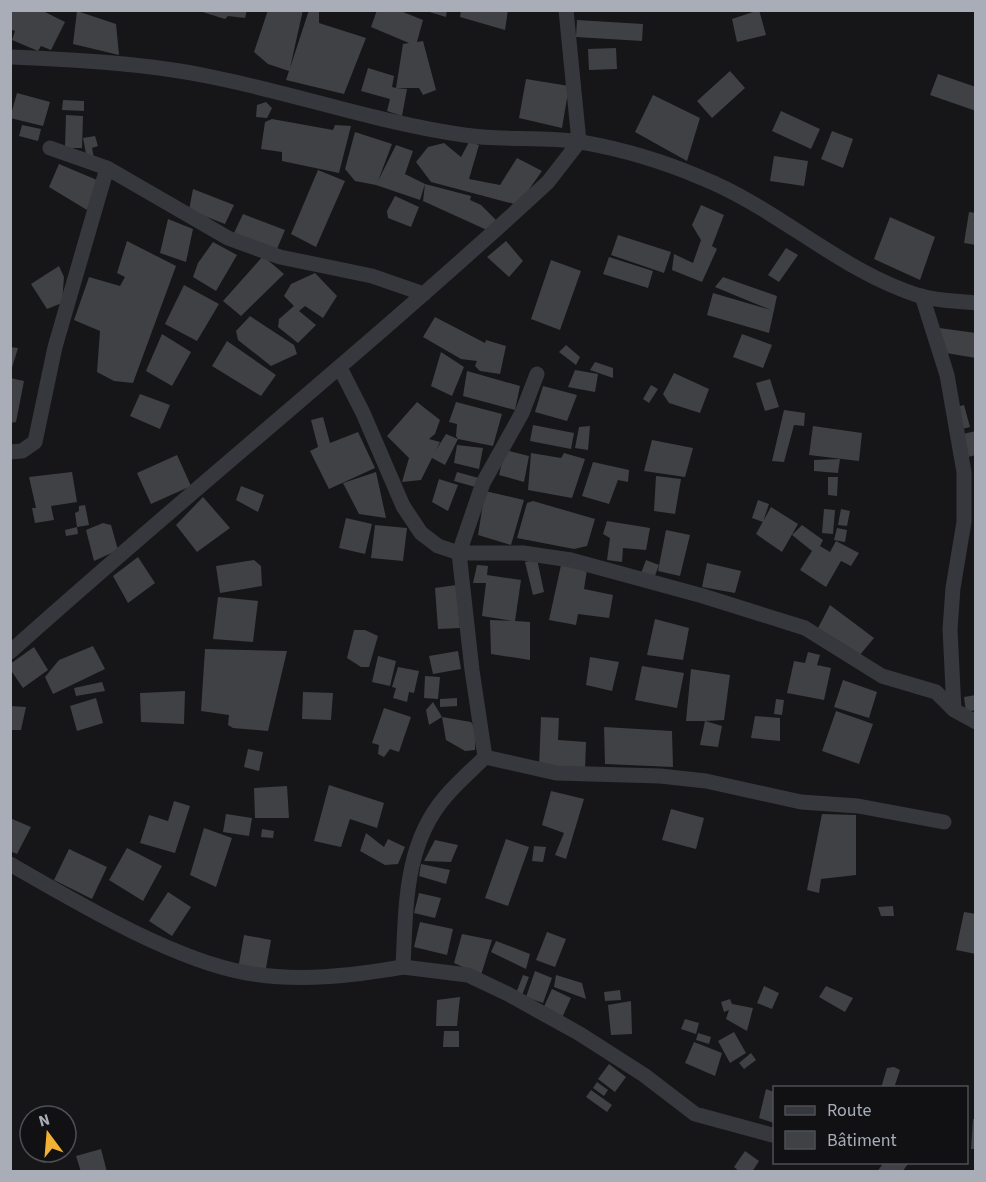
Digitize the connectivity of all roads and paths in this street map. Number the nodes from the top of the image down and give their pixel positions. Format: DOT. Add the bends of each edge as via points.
graph roads {
  1 [pos="566,10"];
  2 [pos="10,57"];
  3 [pos="579,142"];
  4 [pos="50,148"];
  5 [pos="107,168"];
  6 [pos="424,294"];
  7 [pos="922,296"];
  8 [pos="975,303"];
  9 [pos="340,368"];
  10 [pos="537,374"];
  11 [pos="10,452"];
  12 [pos="459,553"];
  13 [pos="10,652"];
  14 [pos="954,710"];
  15 [pos="975,722"];
  16 [pos="486,757"];
  17 [pos="944,822"];
  18 [pos="10,864"];
  19 [pos="403,967"];
  20 [pos="772,1135"];
  1 -- 3 [label="street"];
  2 -- 3 [label="street" via="93,61 210,76 376,118 465,135"];
  3 -- 6 [label="street" via="548,182"];
  3 -- 7 [label="street" via="703,178 847,263"];
  4 -- 5 [label="street"];
  5 -- 6 [label="street" via="228,238 280,257 372,276"];
  5 -- 11 [label="street" via="55,347 35,442 22,451"];
  6 -- 9 [label="street"];
  7 -- 8 [label="street"];
  7 -- 14 [label="street" via="947,375 964,472 964,522 950,629"];
  9 -- 12 [label="street" via="403,506 421,533 438,546"];
  9 -- 13 [label="street"];
  10 -- 12 [label="street" via="522,413 483,483"];
  12 -- 14 [label="street" via="523,553 572,560 805,628 882,676 936,692"];
  12 -- 16 [label="street"];
  14 -- 15 [label="street"];
  16 -- 17 [label="street" via="556,773 706,781 801,802 858,806"];
  16 -- 19 [label="street" via="445,797 417,844 408,877"];
  18 -- 19 [label="street" via="138,932 198,958 247,973 316,978"];
  19 -- 20 [label="street" via="468,975 580,1034 644,1074 695,1114"];
}
